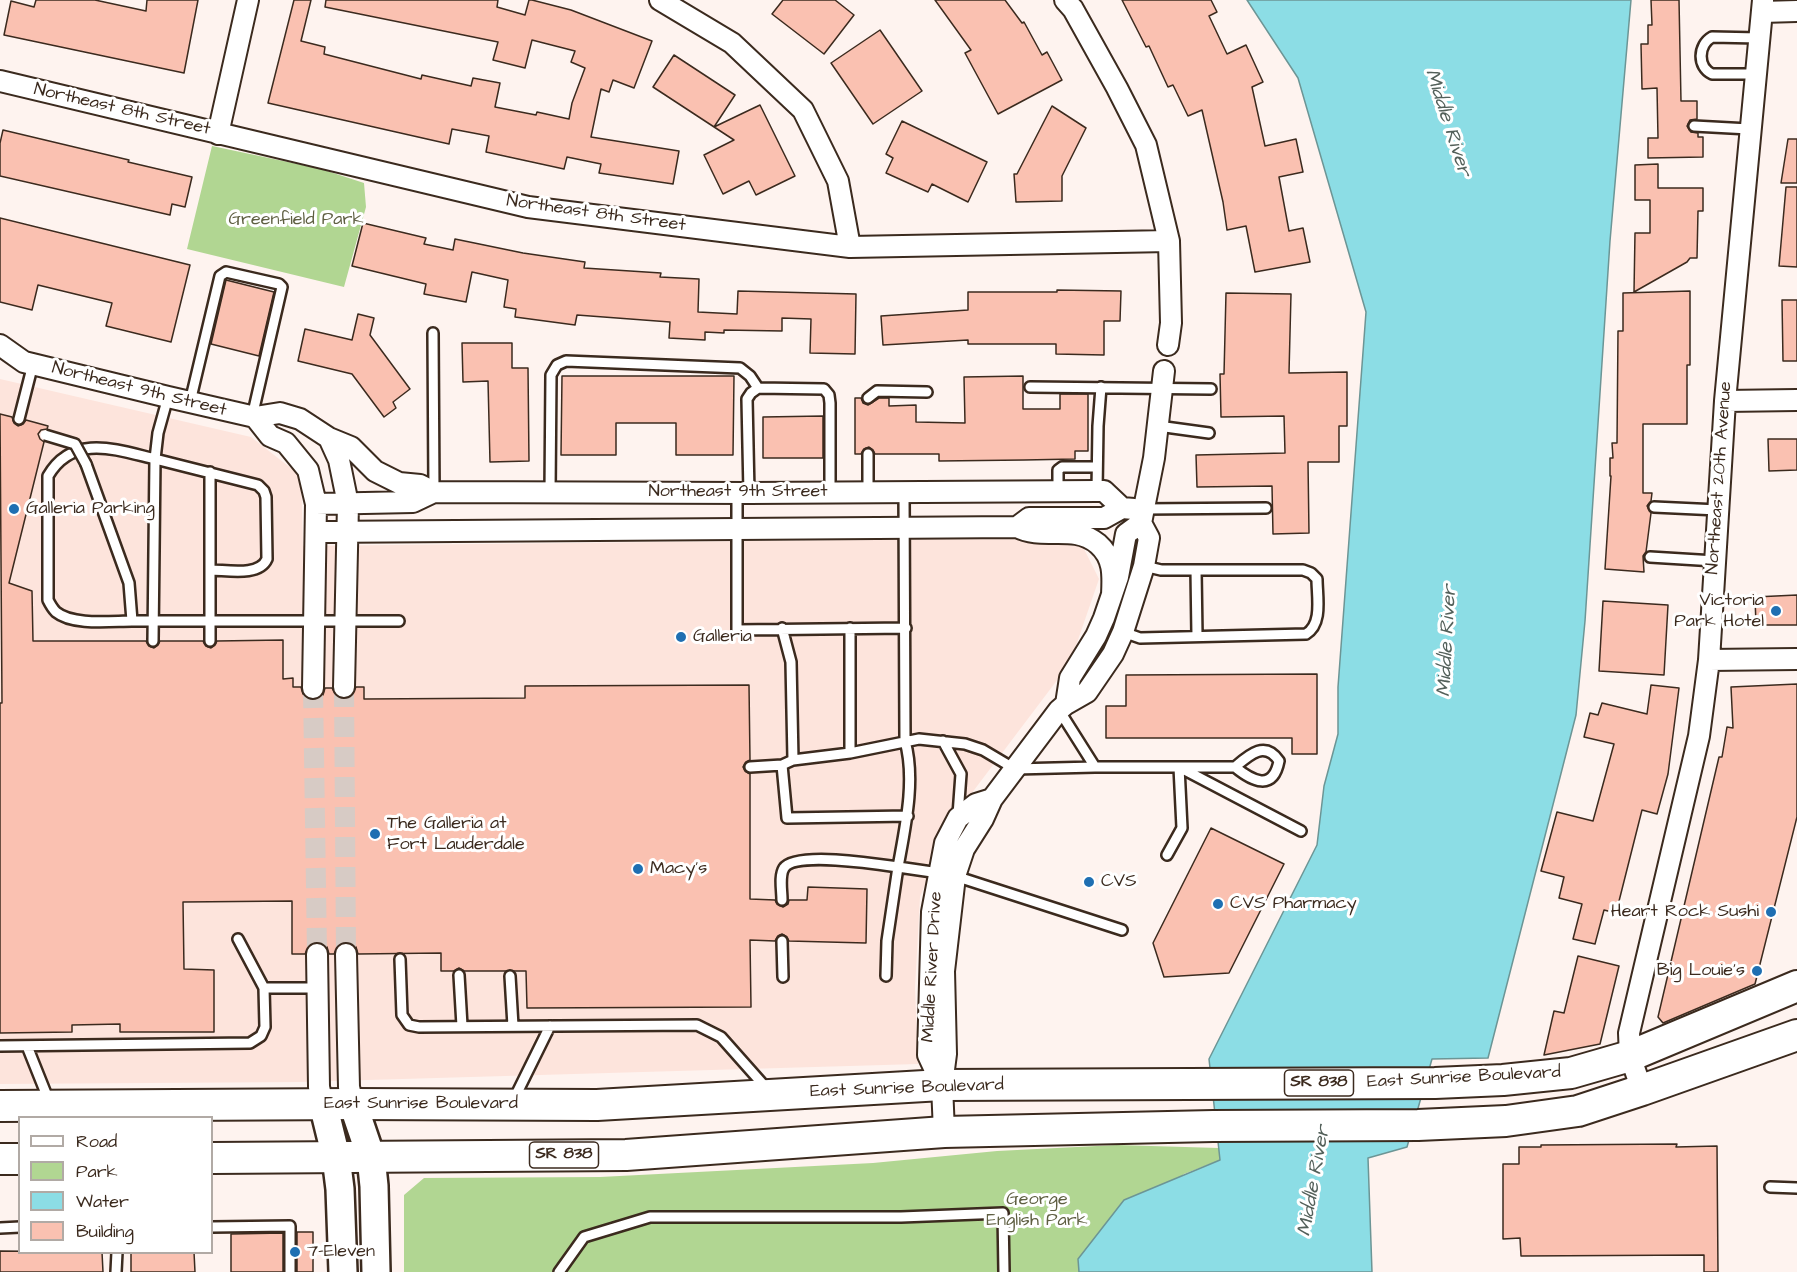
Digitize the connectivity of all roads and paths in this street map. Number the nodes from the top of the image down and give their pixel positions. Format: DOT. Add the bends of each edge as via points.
graph roads {
  1 [pos="248,0"];
  2 [pos="660,0"];
  3 [pos="1065,0"];
  4 [pos="1762,6"];
  5 [pos="1797,11"];
  6 [pos="1759,38"];
  7 [pos="1755,74"];
  8 [pos="0,81"];
  9 [pos="1694,126"];
  10 [pos="1749,129"];
  11 [pos="218,134"];
  12 [pos="1169,241"];
  13 [pos="850,247"];
  14 [pos="433,333"];
  15 [pos="0,345"];
  16 [pos="1168,345"];
  17 [pos="29,363"];
  18 [pos="0,366"];
  19 [pos="1163,380"];
  20 [pos="1030,387"];
  21 [pos="1101,387"];
  22 [pos="758,388"];
  23 [pos="1211,389"];
  24 [pos="927,392"];
  25 [pos="168,397"];
  26 [pos="868,398"];
  27 [pos="1797,400"];
  28 [pos="1725,401"];
  29 [pos="190,402"];
  30 [pos="253,417"];
  31 [pos="19,419"];
  32 [pos="1158,426"];
  33 [pos="1209,433"];
  34 [pos="45,435"];
  35 [pos="329,438"];
  36 [pos="868,454"];
  37 [pos="156,459"];
  38 [pos="1097,467"];
  39 [pos="210,472"];
  40 [pos="1058,491"];
  41 [pos="1097,491"];
  42 [pos="434,492"];
  43 [pos="550,492"];
  44 [pos="868,492"];
  45 [pos="904,492"];
  46 [pos="743,493"];
  47 [pos="830,493"];
  48 [pos="316,504"];
  49 [pos="348,504"];
  50 [pos="1654,507"];
  51 [pos="1122,508"];
  52 [pos="1266,508"];
  53 [pos="1718,510"];
  54 [pos="1142,516"];
  55 [pos="1017,527"];
  56 [pos="904,528"];
  57 [pos="737,529"];
  58 [pos="316,531"];
  59 [pos="348,531"];
  60 [pos="1650,557"];
  61 [pos="1715,561"];
  62 [pos="1144,566"];
  63 [pos="210,570"];
  64 [pos="1196,570"];
  65 [pos="1112,596"];
  66 [pos="314,620"];
  67 [pos="346,620"];
  68 [pos="132,621"];
  69 [pos="153,621"];
  70 [pos="209,621"];
  71 [pos="399,621"];
  72 [pos="782,628"];
  73 [pos="850,628"];
  74 [pos="906,628"];
  75 [pos="1123,632"];
  76 [pos="1197,636"];
  77 [pos="153,641"];
  78 [pos="210,641"];
  79 [pos="1797,659"];
  80 [pos="1709,660"];
  81 [pos="344,687"];
  82 [pos="313,688"];
  83 [pos="1062,707"];
  84 [pos="905,741"];
  85 [pos="943,741"];
  86 [pos="850,753"];
  87 [pos="794,760"];
  88 [pos="782,765"];
  89 [pos="750,767"];
  90 [pos="1095,767"];
  91 [pos="1179,767"];
  92 [pos="1235,767"];
  93 [pos="1016,769"];
  94 [pos="992,799"];
  95 [pos="908,816"];
  96 [pos="958,818"];
  97 [pos="1300,831"];
  98 [pos="1167,855"];
  99 [pos="898,867"];
  100 [pos="947,874"];
  101 [pos="782,900"];
  102 [pos="1122,930"];
  103 [pos="238,939"];
  104 [pos="782,941"];
  105 [pos="317,954"];
  106 [pos="346,954"];
  107 [pos="400,959"];
  108 [pos="459,975"];
  109 [pos="510,976"];
  110 [pos="886,976"];
  111 [pos="783,977"];
  112 [pos="1797,986"];
  113 [pos="264,988"];
  114 [pos="318,988"];
  115 [pos="462,1026"];
  116 [pos="513,1026"];
  117 [pos="550,1026"];
  118 [pos="1797,1035"];
  119 [pos="0,1046"];
  120 [pos="27,1046"];
  121 [pos="1630,1056"];
  122 [pos="942,1085"];
  123 [pos="1642,1090"];
  124 [pos="773,1095"];
  125 [pos="323,1104"];
  126 [pos="353,1104"];
  127 [pos="512,1104"];
  128 [pos="0,1106"];
  129 [pos="51,1106"];
  130 [pos="944,1132"];
  131 [pos="336,1157"];
  132 [pos="371,1157"];
  133 [pos="213,1158"];
  134 [pos="0,1159"];
  135 [pos="18,1159"];
  136 [pos="1770,1187"];
  137 [pos="1797,1188"];
  138 [pos="18,1227"];
  139 [pos="213,1227"];
  140 [pos="0,1228"];
  141 [pos="117,1254"];
  142 [pos="116,1272"];
  143 [pos="290,1272"];
  144 [pos="343,1272"];
  145 [pos="376,1272"];
  146 [pos="559,1272"];
  147 [pos="1004,1272"];
  1 -- 11 [label="street"];
  2 -- 13 [label="street" via="732,43 803,110 838,182"];
  3 -- 12 [label="street" via="1146,145"];
  4 -- 5 [label="street"];
  4 -- 6 [label="street, Northeast 20th Avenue"];
  6 -- 7 [label="street, Northeast 20th Avenue"];
  6 -- 7 [label="lane" via="1712,37 1702,46 1706,71"];
  7 -- 10 [label="street, Northeast 20th Avenue"];
  8 -- 11 [label="street, Northeast 8th Street"];
  9 -- 10 [label="lane"];
  10 -- 28 [label="street, Northeast 20th Avenue"];
  11 -- 13 [label="street, Northeast 8th Street" via="528,207"];
  12 -- 13 [label="street, Northeast 8th Street"];
  12 -- 16 [label="street"];
  14 -- 42 [label="lane"];
  15 -- 17 [label="street, Northeast 9th Street"];
  17 -- 18 [label="street, Northeast 9th Street"];
  17 -- 25 [label="street, Northeast 9th Street"];
  17 -- 31 [label="lane"];
  19 -- 21 [label="lane"];
  19 -- 23 [label="lane"];
  19 -- 32 [label="street, Middle River Drive"];
  20 -- 21 [label="lane"];
  21 -- 38 [label="lane"];
  22 -- 43 [label="lane" via="740,368 566,361 557,365 551,375"];
  22 -- 46 [label="lane" via="747,399"];
  22 -- 47 [label="lane" via="824,389 829,395"];
  24 -- 26 [label="lane" via="877,391"];
  25 -- 29 [label="street, Northeast 9th Street"];
  25 -- 37 [label="lane"];
  27 -- 28 [label="street"];
  28 -- 53 [label="street, Northeast 20th Avenue"];
  29 -- 30 [label="street, Northeast 9th Street"];
  29 -- 30 [label="lane" via="220,276 226,272 279,284 282,287"];
  30 -- 35 [label="street, Northeast 9th Street" via="280,413 300,419"];
  30 -- 48 [label="street" via="270,436 286,442 308,470"];
  32 -- 33 [label="lane"];
  32 -- 54 [label="street, Middle River Drive"];
  34 -- 68 [label="lane, bridge" via="75,444 86,464 129,583"];
  35 -- 42 [label="street, Northeast 9th Street" via="351,447 375,471 399,483 420,484"];
  35 -- 49 [label="street" via="339,459"];
  36 -- 44 [label="lane"];
  37 -- 39 [label="lane"];
  37 -- 68 [label="lane" via="91,447 60,460 48,477 48,600 55,612 82,621"];
  37 -- 69 [label="lane"];
  38 -- 40 [label="lane" via="1062,467 1058,470"];
  38 -- 41 [label="lane"];
  39 -- 63 [label="lane"];
  39 -- 63 [label="lane" via="264,491 267,559 264,567 257,570"];
  40 -- 41 [label="street, Northeast 9th Street"];
  40 -- 45 [label="street, Northeast 9th Street"];
  41 -- 51 [label="street" via="1104,491"];
  42 -- 43 [label="street, Northeast 9th Street"];
  42 -- 49 [label="street, Northeast 9th Street" via="413,502"];
  43 -- 46 [label="street, Northeast 9th Street"];
  44 -- 45 [label="street, Northeast 9th Street"];
  44 -- 47 [label="street, Northeast 9th Street"];
  45 -- 56 [label="lane"];
  46 -- 47 [label="street, Northeast 9th Street"];
  46 -- 57 [label="lane"];
  48 -- 49 [label="street, Northeast 9th Street"];
  48 -- 58 [label="street"];
  49 -- 59 [label="street"];
  50 -- 53 [label="lane"];
  51 -- 54 [label="street, Northeast 9th Street"];
  51 -- 55 [label="street, Northeast 9th Street" via="1104,518 1029,518"];
  52 -- 54 [label="lane"];
  53 -- 61 [label="street, Northeast 20th Avenue"];
  54 -- 62 [label="street, Middle River Drive" via="1149,538"];
  54 -- 65 [label="street, Middle River Drive" via="1126,534"];
  55 -- 56 [label="street, Northeast 9th Street"];
  55 -- 65 [label="street, Northeast 9th Street" via="1028,533 1088,536 1107,552 1113,573"];
  56 -- 57 [label="street, Northeast 9th Street"];
  56 -- 74 [label="lane"];
  57 -- 59 [label="street, Northeast 9th Street"];
  57 -- 72 [label="lane" via="737,630"];
  58 -- 59 [label="street, Northeast 9th Street"];
  58 -- 66 [label="street"];
  59 -- 67 [label="street"];
  60 -- 61 [label="lane"];
  61 -- 80 [label="street, Northeast 20th Avenue"];
  62 -- 64 [label="lane"];
  62 -- 75 [label="street, Middle River Drive"];
  63 -- 70 [label="lane"];
  64 -- 76 [label="lane"];
  64 -- 76 [label="lane" via="1303,570 1317,579 1317,623 1306,634"];
  65 -- 83 [label="street, Middle River Drive" via="1096,636 1070,678"];
  66 -- 67 [label="lane"];
  66 -- 70 [label="lane"];
  66 -- 82 [label="street"];
  67 -- 71 [label="lane"];
  67 -- 81 [label="street"];
  68 -- 69 [label="lane"];
  69 -- 70 [label="lane"];
  69 -- 77 [label="lane"];
  70 -- 78 [label="lane"];
  72 -- 73 [label="lane"];
  72 -- 87 [label="lane" via="792,662"];
  73 -- 74 [label="lane"];
  73 -- 86 [label="lane"];
  74 -- 84 [label="lane"];
  75 -- 76 [label="lane" via="1140,638"];
  75 -- 83 [label="street, Middle River Drive" via="1087,692"];
  79 -- 80 [label="street"];
  80 -- 121 [label="street, Northeast 20th Avenue" via="1699,736 1629,1033"];
  83 -- 90 [label="lane"];
  83 -- 93 [label="street, Middle River Drive"];
  84 -- 85 [label="lane"];
  84 -- 86 [label="lane"];
  84 -- 95 [label="lane" via="909,756"];
  85 -- 93 [label="lane" via="983,750"];
  85 -- 96 [label="lane" via="961,774"];
  86 -- 87 [label="lane"];
  87 -- 88 [label="lane"];
  88 -- 89 [label="lane"];
  88 -- 95 [label="lane" via="787,818"];
  90 -- 91 [label="lane"];
  90 -- 93 [label="lane"];
  91 -- 92 [label="lane"];
  91 -- 97 [label="lane"];
  91 -- 98 [label="lane" via="1182,828"];
  92 -- 92 [label="lane" via="1254,780 1263,781 1277,771 1279,761 1274,753 1256,751"];
  93 -- 94 [label="street, Middle River Drive"];
  94 -- 96 [label="street, Middle River Drive" via="976,804"];
  94 -- 100 [label="street, Middle River Drive"];
  95 -- 99 [label="lane"];
  96 -- 100 [label="street, Middle River Drive" via="945,843"];
  99 -- 100 [label="lane"];
  99 -- 101 [label="lane" via="856,861 791,862 782,874"];
  99 -- 110 [label="lane"];
  100 -- 102 [label="lane"];
  100 -- 122 [label="street, Middle River Drive" via="932,912 928,1055"];
  103 -- 113 [label="lane"];
  104 -- 111 [label="lane"];
  105 -- 114 [label="street"];
  106 -- 126 [label="street" via="349,1087"];
  107 -- 115 [label="lane" via="402,1015 409,1025"];
  108 -- 115 [label="lane"];
  109 -- 116 [label="lane"];
  112 -- 121 [label="main road, East Sunrise Boulevard / SR 838"];
  113 -- 114 [label="lane"];
  113 -- 120 [label="lane" via="265,1027 261,1036 250,1043"];
  114 -- 125 [label="street" via="319,1087"];
  115 -- 116 [label="lane"];
  116 -- 117 [label="lane"];
  117 -- 124 [label="lane" via="697,1025 721,1036"];
  117 -- 127 [label="lane"];
  118 -- 123 [label="main road, SR 838"];
  119 -- 120 [label="lane"];
  120 -- 129 [label="lane"];
  121 -- 122 [label="main road, East Sunrise Boulevard / SR 838" via="1571,1073 1435,1083"];
  121 -- 123 [label="street, Northeast 20th Avenue"];
  122 -- 124 [label="main road, East Sunrise Boulevard / SR 838"];
  122 -- 130 [label="street, Middle River Drive"];
  123 -- 130 [label="main road, SR 838" via="1578,1111 1506,1121"];
  124 -- 127 [label="main road, East Sunrise Boulevard / SR 838" via="597,1105"];
  125 -- 126 [label="main road, East Sunrise Boulevard / SR 838"];
  125 -- 129 [label="main road, East Sunrise Boulevard / SR 838"];
  125 -- 131 [label="street"];
  126 -- 127 [label="main road, East Sunrise Boulevard / SR 838"];
  126 -- 132 [label="street"];
  128 -- 129 [label="main road, East Sunrise Boulevard / SR 838"];
  130 -- 132 [label="main road, SR 838" via="626,1155"];
  131 -- 132 [label="main road, SR 838"];
  131 -- 133 [label="main road, SR 838"];
  131 -- 144 [label="street"];
  132 -- 145 [label="street"];
  134 -- 135 [label="main road"];
  136 -- 137 [label="lane"];
  138 -- 140 [label="lane"];
  139 -- 143 [label="lane" via="290,1226"];
  141 -- 142 [label="lane"];
  146 -- 147 [label="lane" via="584,1237 650,1217 1004,1213"];
}
